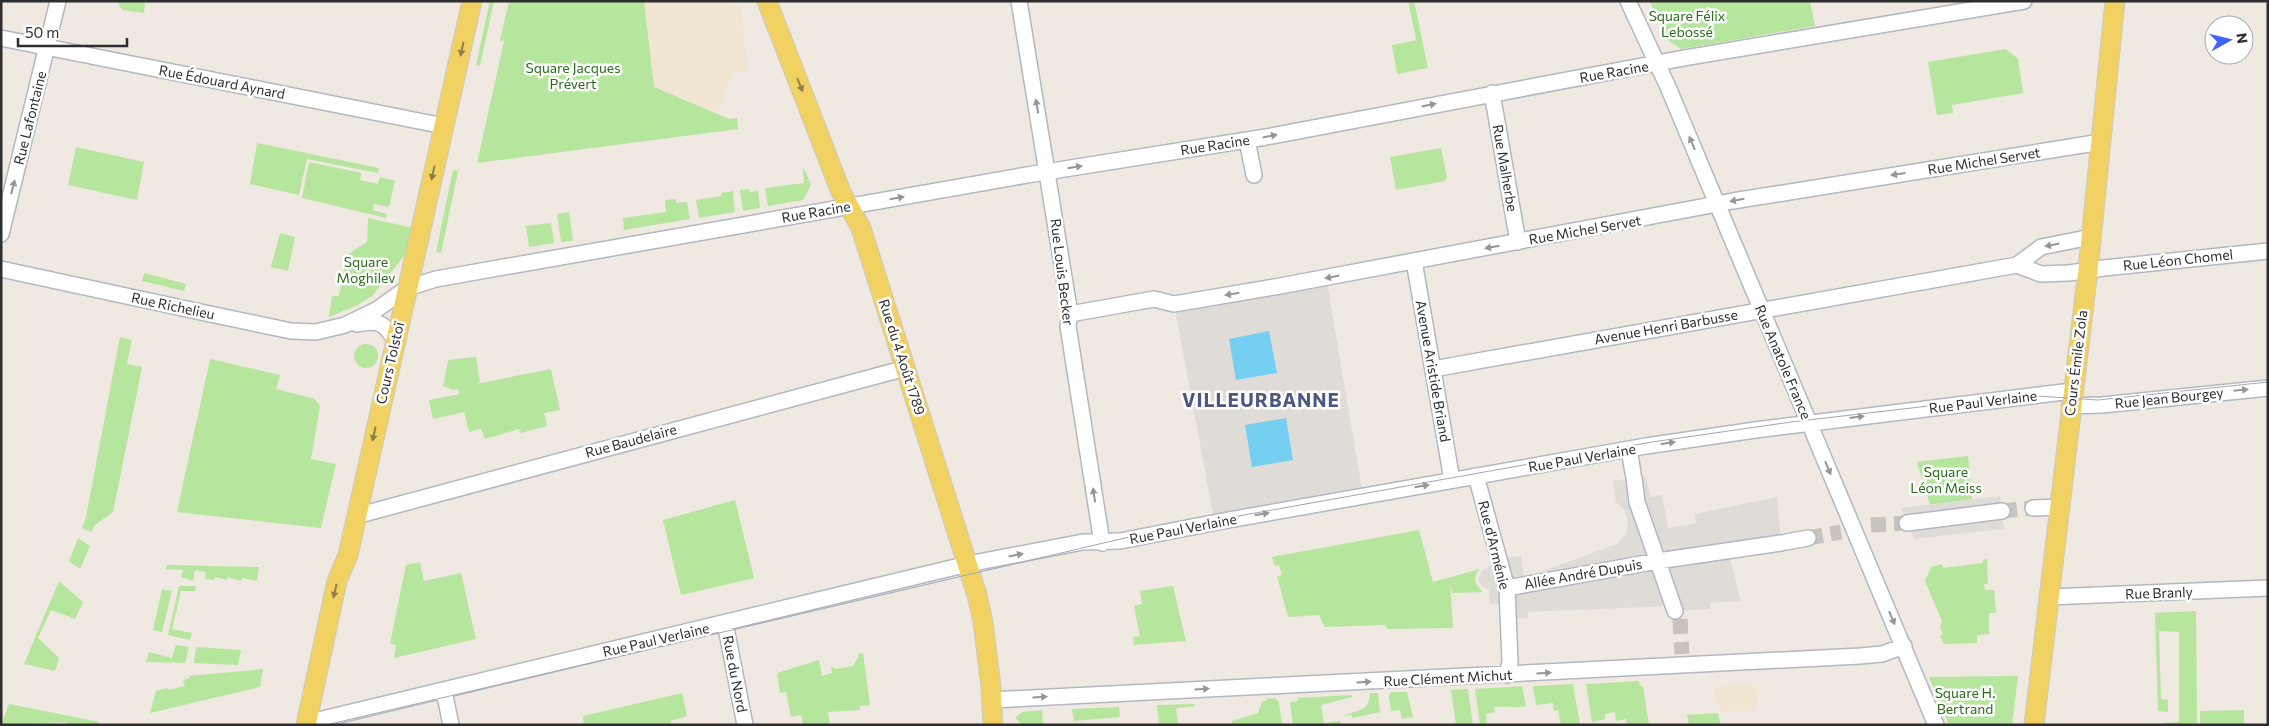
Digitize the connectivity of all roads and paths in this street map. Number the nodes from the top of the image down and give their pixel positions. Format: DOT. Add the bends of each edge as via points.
graph roads {
  1 [pos="58,1"];
  2 [pos="472,1"];
  3 [pos="767,1"];
  4 [pos="1019,1"];
  5 [pos="1628,1"];
  6 [pos="2024,1"];
  7 [pos="2115,1"];
  8 [pos="1,38"];
  9 [pos="47,46"];
  10 [pos="1657,64"];
  11 [pos="1492,93"];
  12 [pos="444,126"];
  13 [pos="1248,140"];
  14 [pos="2101,142"];
  15 [pos="1047,172"];
  16 [pos="1254,175"];
  17 [pos="1717,204"];
  18 [pos="849,206"];
  19 [pos="1,234"];
  20 [pos="2091,237"];
  21 [pos="1518,242"];
  22 [pos="2268,251"];
  23 [pos="1414,261"];
  24 [pos="2017,265"];
  25 [pos="1,269"];
  26 [pos="2088,270"];
  27 [pos="407,288"];
  28 [pos="1761,309"];
  29 [pos="1070,314"];
  30 [pos="345,325"];
  31 [pos="395,340"];
  32 [pos="906,368"];
  33 [pos="1433,369"];
  34 [pos="2268,388"];
  35 [pos="2071,399"];
  36 [pos="1809,423"];
  37 [pos="1628,449"];
  38 [pos="1476,476"];
  39 [pos="1452,480"];
  40 [pos="2059,506"];
  41 [pos="2033,508"];
  42 [pos="2002,511"];
  43 [pos="356,516"];
  44 [pos="1907,523"];
  45 [pos="1808,538"];
  46 [pos="1102,543"];
  47 [pos="1658,561"];
  48 [pos="968,564"];
  49 [pos="1507,588"];
  50 [pos="2268,588"];
  51 [pos="2050,597"];
  52 [pos="1675,611"];
  53 [pos="724,623"];
  54 [pos="1904,646"];
  55 [pos="1507,675"];
  56 [pos="444,691"];
  57 [pos="991,700"];
  58 [pos="306,724"];
  59 [pos="451,725"];
  60 [pos="745,725"];
  61 [pos="992,725"];
  62 [pos="1936,725"];
  63 [pos="2034,725"];
  1 -- 9 [label="street, Rue Lafontaine"];
  2 -- 12 [label="main road, Cours Tolstoï, one-way"];
  3 -- 18 [label="main road, Rue du 4 Août 1789, one-way"];
  15 -- 4 [label="street, Rue Louis Becker, one-way"];
  5 -- 10 [label="street, Rue Anatole France"];
  6 -- 10 [label="street, Rue Racine"];
  7 -- 14 [label="main road, Cours Émile Zola"];
  8 -- 9 [label="street, Rue Édouard Aynard"];
  9 -- 12 [label="street, Rue Édouard Aynard"];
  19 -- 9 [label="street, Rue Lafontaine, one-way"];
  10 -- 11 [label="street, Rue Racine"];
  17 -- 10 [label="street, Rue Anatole France, one-way"];
  13 -- 11 [label="street, Rue Racine, one-way"];
  11 -- 21 [label="street, Rue Malherbe"];
  12 -- 27 [label="main road, Cours Tolstoï, one-way"];
  15 -- 13 [label="street, Rue Racine, one-way"];
  13 -- 16 [label="street"];
  14 -- 17 [label="street, Rue Michel Servet, one-way"];
  14 -- 20 [label="main road, Cours Émile Zola"];
  18 -- 15 [label="street, Rue Racine, one-way"];
  15 -- 29 [label="street, Rue Louis Becker"];
  17 -- 21 [label="street, Rue Michel Servet"];
  17 -- 28 [label="street, Rue Anatole France"];
  18 -- 27 [label="street, Rue Racine" via="436,279"];
  18 -- 32 [label="main road, Rue du 4 Août 1789" via="861,228"];
  20 -- 24 [label="street, Avenue Henri Barbusse, one-way" via="2041,247"];
  20 -- 26 [label="main road, Cours Émile Zola"];
  21 -- 23 [label="street, Rue Michel Servet, one-way"];
  22 -- 26 [label="street, Rue Léon Chomel"];
  23 -- 29 [label="street, Rue Michel Servet, one-way" via="1174,304 1154,299"];
  23 -- 33 [label="street, Avenue Aristide Briand"];
  24 -- 26 [label="street" via="2041,274"];
  24 -- 28 [label="street, Avenue Henri Barbusse"];
  25 -- 30 [label="street, Rue Richelieu" via="291,331 316,332"];
  26 -- 35 [label="main road, Cours Émile Zola"];
  27 -- 30 [label="street, Rue Richelieu" via="376,310"];
  27 -- 31 [label="main road, Cours Tolstoï"];
  28 -- 33 [label="street, Avenue Henri Barbusse"];
  28 -- 36 [label="street, Rue Anatole France"];
  46 -- 29 [label="street, Rue Louis Becker, one-way" via="1068,326"];
  30 -- 31 [label="street, Rue Richelieu" via="373,321 387,327"];
  31 -- 43 [label="main road, Cours Tolstoï, one-way"];
  32 -- 43 [label="street, Rue Baudelaire"];
  32 -- 48 [label="main road, Rue du 4 Août 1789"];
  33 -- 39 [label="street, Avenue Aristide Briand"];
  35 -- 34 [label="street, Rue Jean Bourgey, one-way" via="2102,405"];
  36 -- 35 [label="street, Rue Paul Verlaine, one-way"];
  35 -- 40 [label="main road, Cours Émile Zola"];
  37 -- 36 [label="street, Rue Paul Verlaine, one-way"];
  36 -- 54 [label="street, Rue Anatole France, one-way"];
  37 -- 38 [label="street, Rue Paul Verlaine"];
  37 -- 47 [label="street, Allée André Dupuis" via="1638,502"];
  38 -- 39 [label="street, Rue Paul Verlaine"];
  38 -- 49 [label="street, Rue d'Arménie"];
  46 -- 39 [label="street, Rue Paul Verlaine, one-way"];
  40 -- 41 [label="street"];
  40 -- 51 [label="main road, Cours Émile Zola"];
  42 -- 44 [label="street"];
  43 -- 58 [label="main road, Cours Tolstoï, one-way" via="348,554 337,582"];
  45 -- 47 [label="street, Allée André Dupuis"];
  48 -- 46 [label="street, Rue Paul Verlaine, one-way" via="1083,542"];
  47 -- 49 [label="street, Allée André Dupuis"];
  47 -- 52 [label="street, Allée André Dupuis"];
  48 -- 53 [label="street, Rue Paul Verlaine"];
  48 -- 57 [label="main road, Rue du 4 Août 1789" via="983,622"];
  49 -- 55 [label="street, Rue d'Arménie" via="1510,662"];
  50 -- 51 [label="street, Rue Branly"];
  51 -- 63 [label="main road, Cours Émile Zola"];
  53 -- 56 [label="street, Rue Paul Verlaine"];
  53 -- 60 [label="street, Rue du Nord"];
  55 -- 54 [label="street, Rue Clément Michut, one-way" via="1882,654"];
  54 -- 62 [label="street, Rue Anatole France"];
  57 -- 55 [label="street, Rue Clément Michut, one-way"];
  56 -- 58 [label="street, Rue Paul Verlaine"];
  56 -- 59 [label="street"];
  57 -- 61 [label="main road, Rue du 4 Août 1789"];
}
